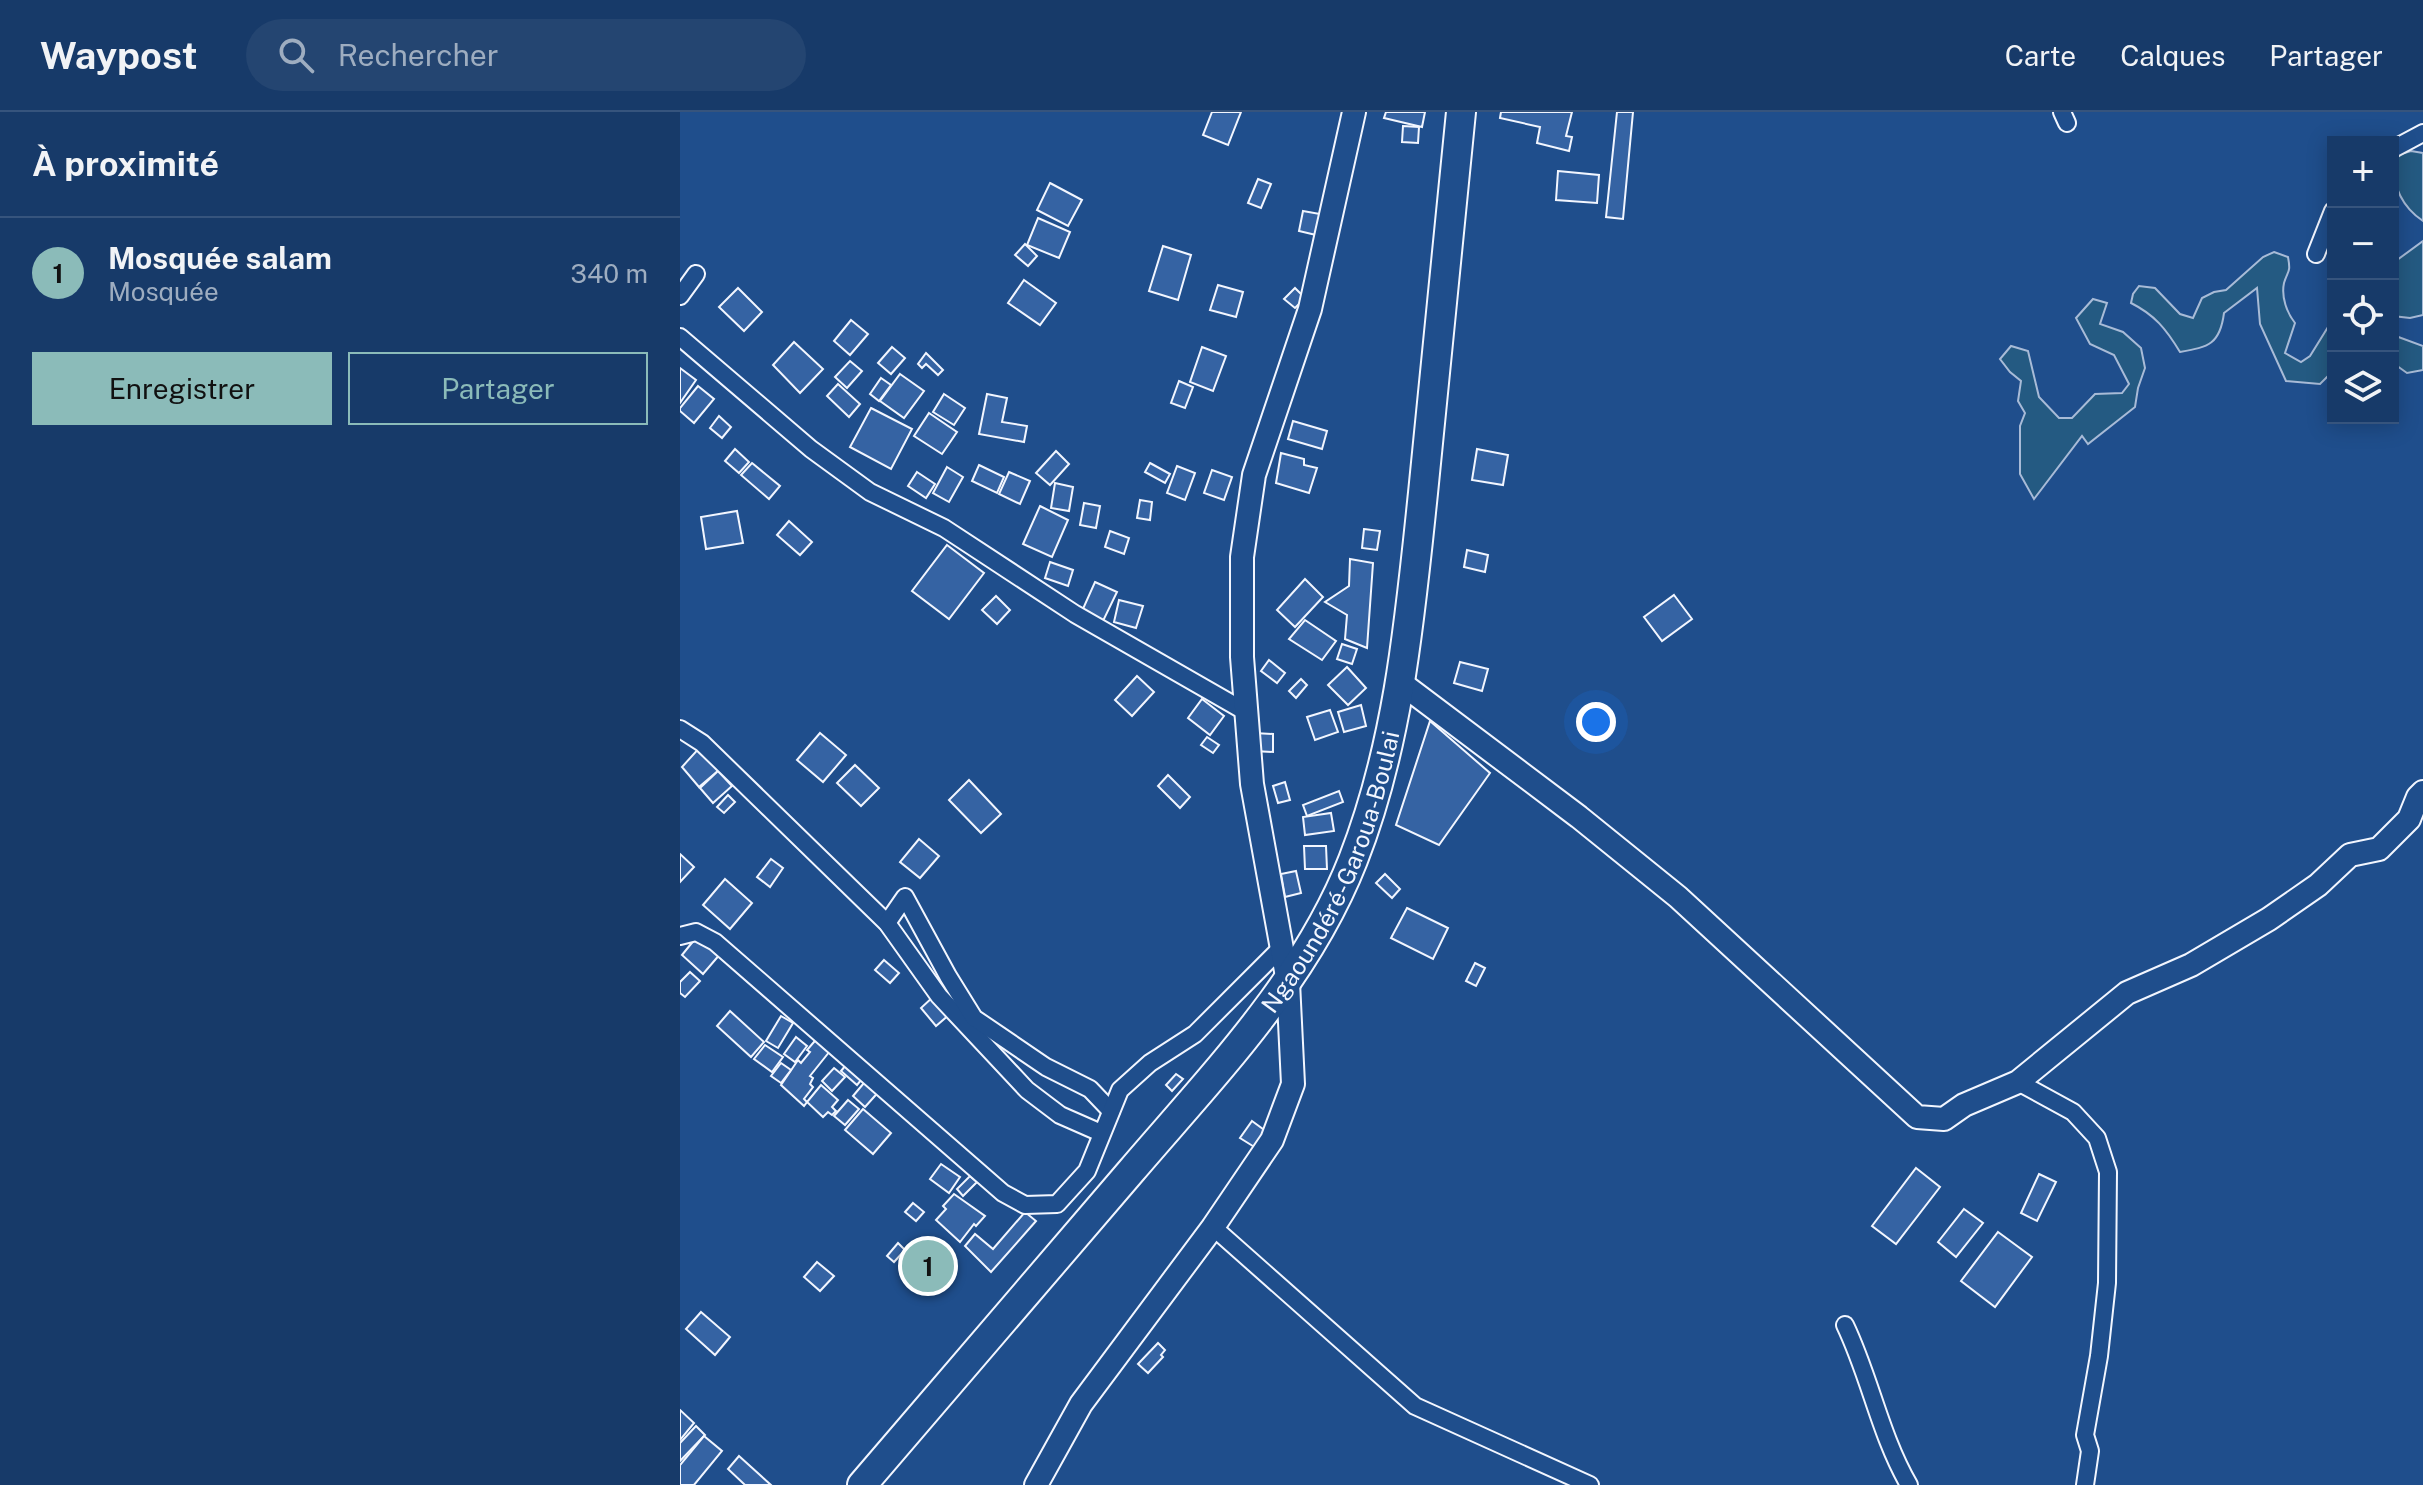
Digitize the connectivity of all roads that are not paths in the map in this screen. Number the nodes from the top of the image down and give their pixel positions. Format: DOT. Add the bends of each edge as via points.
graph roads {
  1 [pos="1354,112"];
  2 [pos="1461,112"];
  3 [pos="2423,133"];
  4 [pos="2399,146"];
  5 [pos="2327,226"];
  6 [pos="2316,254"];
  7 [pos="696,274"];
  8 [pos="680,296"];
  9 [pos="680,337"];
  10 [pos="1401,683"];
  11 [pos="1246,712"];
  12 [pos="680,729"];
  13 [pos="2423,792"];
  14 [pos="2416,821"];
  15 [pos="887,923"];
  16 [pos="680,936"];
  17 [pos="1282,947"];
  18 [pos="1288,982"];
  19 [pos="2018,1082"];
  20 [pos="1111,1111"];
  21 [pos="1101,1133"];
  22 [pos="1213,1227"];
  23 [pos="1845,1325"];
  24 [pos="862,1485"];
  25 [pos="1036,1485"];
  26 [pos="1590,1485"];
  27 [pos="1909,1485"];
  28 [pos="2085,1485"];
  1 -- 11 [label="street" via="1310,309 1254,475 1242,557"];
  2 -- 10 [label="highway, Ngaoundéré-Garoua-Boulai"];
  3 -- 4 [label="street"];
  5 -- 6 [label="street"];
  7 -- 8 [label="street"];
  9 -- 11 [label="street" via="870,492 944,528 1075,614"];
  10 -- 18 [label="highway, Ngaoundéré-Garoua-Boulai" via="1381,775 1353,861"];
  10 -- 19 [label="street" via="1678,897 1917,1117 1944,1119"];
  11 -- 17 [label="street" via="1252,784"];
  12 -- 15 [label="street" via="702,743"];
  13 -- 14 [label="street"];
  14 -- 19 [label="street" via="2379,849 2350,855 2269,919 2191,965 2127,993"];
  15 -- 20 [label="street" via="905,897 974,1018 1046,1067 1090,1089"];
  15 -- 21 [label="street" via="939,996 1027,1090 1060,1115"];
  16 -- 21 [label="street" via="696,932 715,942 1003,1193 1025,1205 1057,1204 1087,1171"];
  17 -- 18 [label="street"];
  17 -- 20 [label="street" via="1195,1034 1120,1090"];
  18 -- 22 [label="street" via="1293,1084 1272,1140"];
  18 -- 24 [label="highway, Ngaoundéré-Garoua-Boulai"];
  19 -- 28 [label="street" via="2073,1112 2097,1138 2108,1172 2107,1283 2085,1435 2090,1451"];
  20 -- 21 [label="street"];
  22 -- 25 [label="street" via="1081,1404"];
  22 -- 26 [label="street" via="1415,1406"];
  23 -- 27 [label="street"];
}
